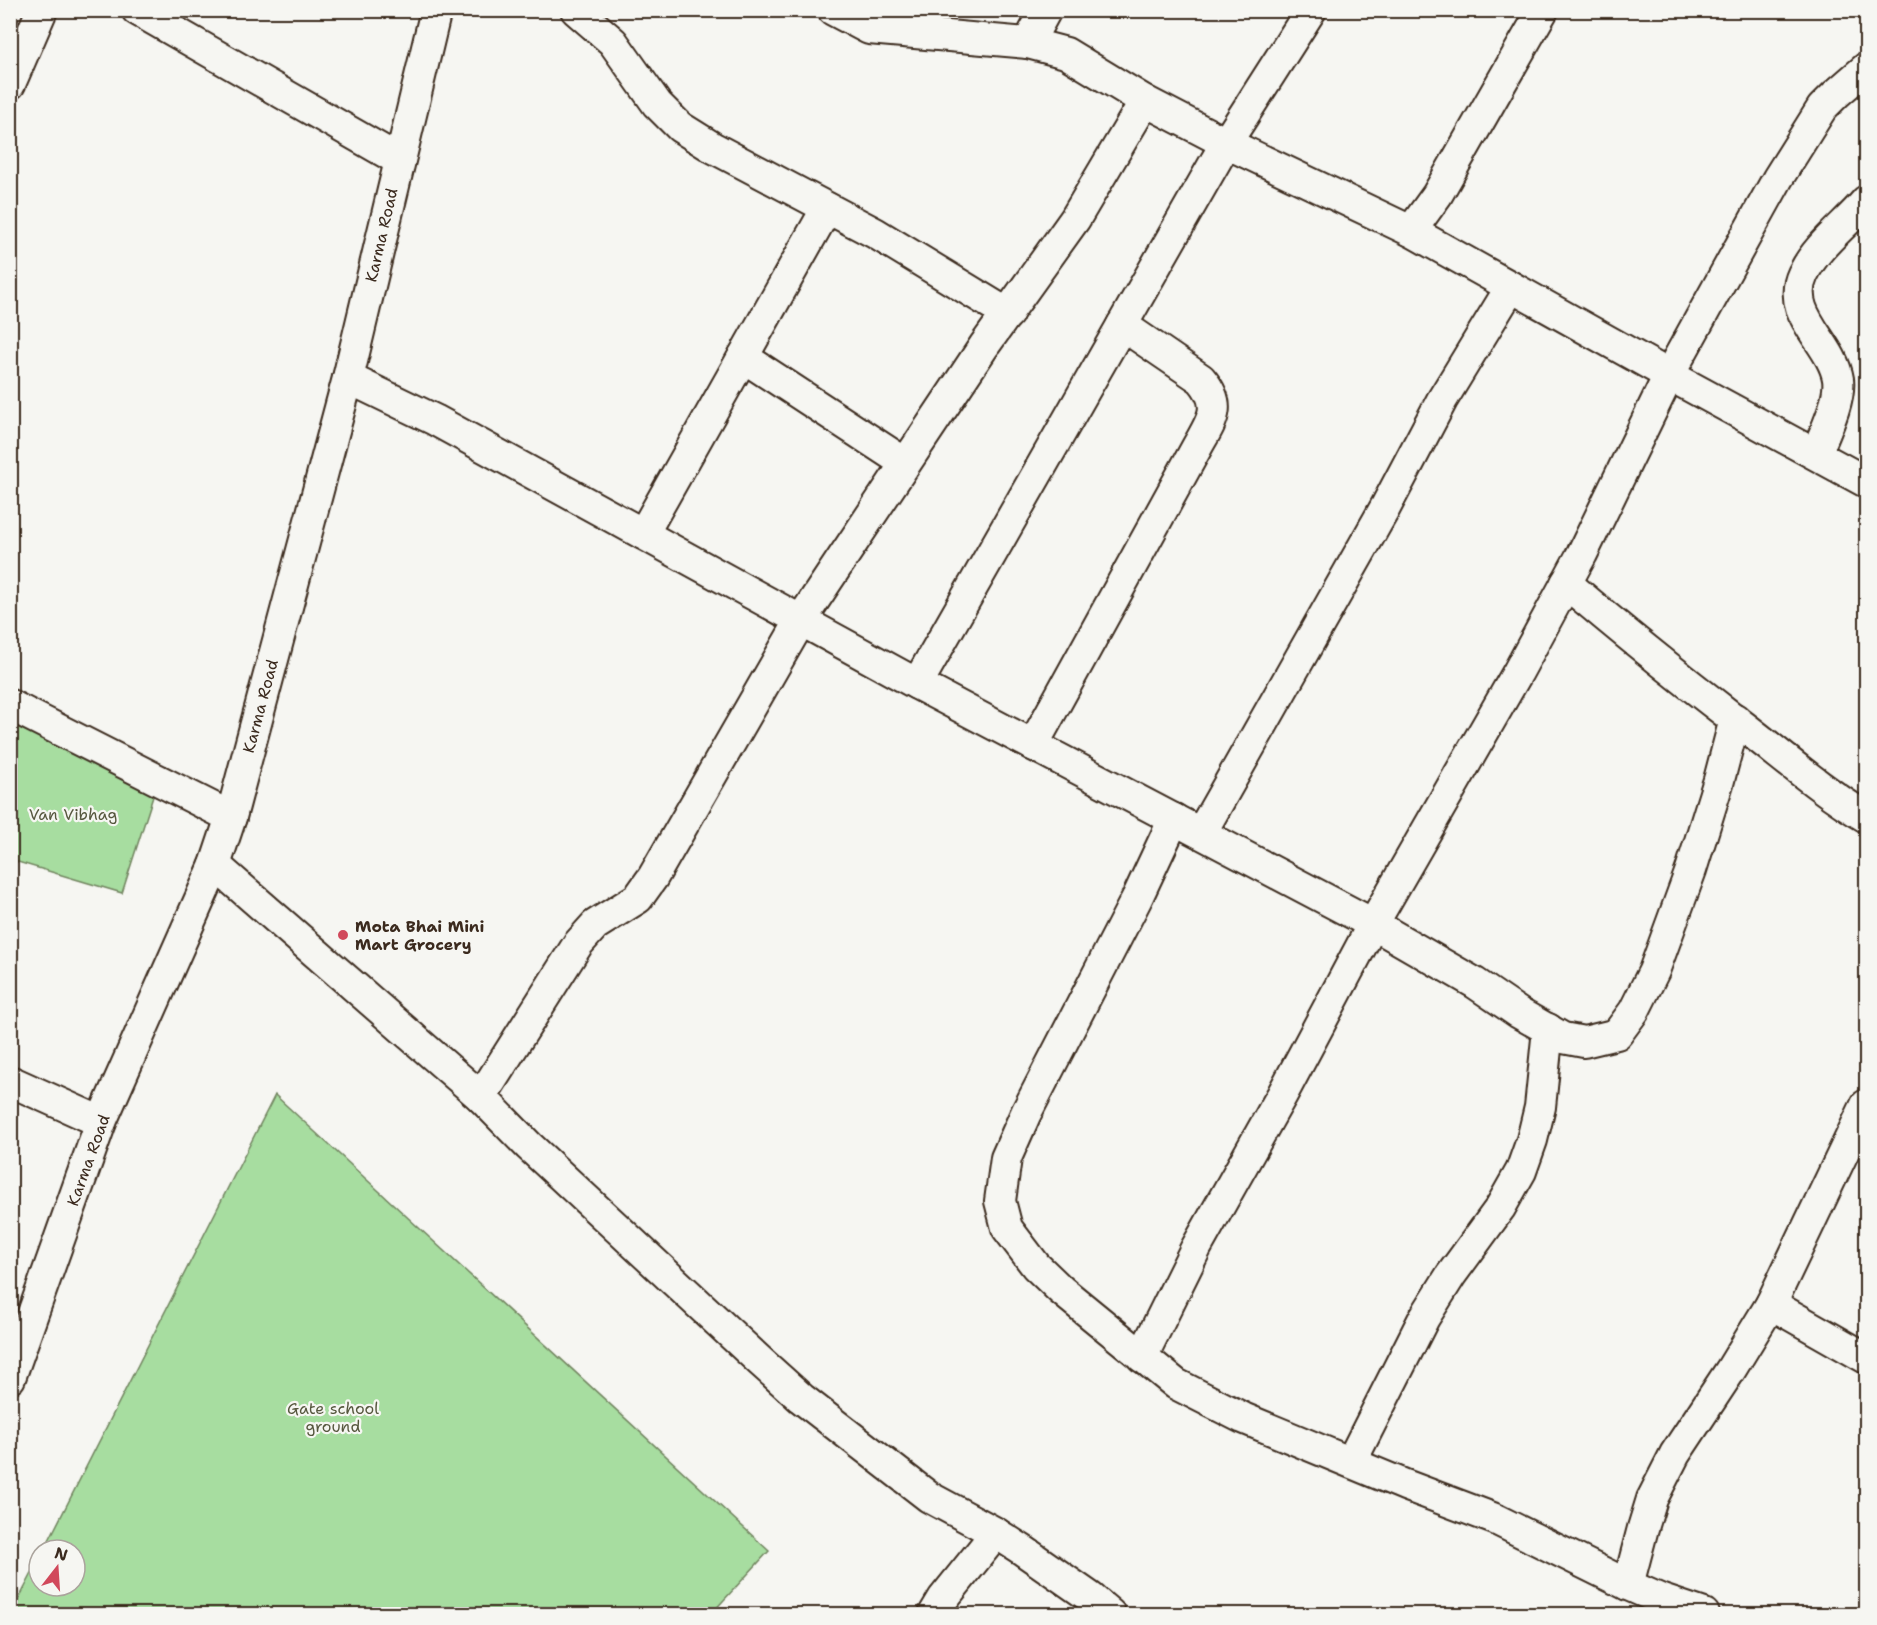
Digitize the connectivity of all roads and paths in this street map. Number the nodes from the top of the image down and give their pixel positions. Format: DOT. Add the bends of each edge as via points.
graph roads {
  1 [pos="42,10"];
  2 [pos="137,10"];
  3 [pos="436,10"];
  4 [pos="576,10"];
  5 [pos="833,10"];
  6 [pos="1047,10"];
  7 [pos="1311,10"];
  8 [pos="1543,10"];
  9 [pos="1028,43"];
  10 [pos="1866,68"];
  11 [pos="10,84"];
  12 [pos="1145,101"];
  13 [pos="1226,143"];
  14 [pos="399,160"];
  15 [pos="1866,201"];
  16 [pos="827,208"];
  17 [pos="1411,231"];
  18 [pos="1510,287"];
  19 [pos="1008,314"];
  20 [pos="1122,326"];
  21 [pos="743,357"];
  22 [pos="1669,375"];
  23 [pos="348,378"];
  24 [pos="1816,454"];
  25 [pos="905,463"];
  26 [pos="1866,482"];
  27 [pos="643,534"];
  28 [pos="1566,584"];
  29 [pos="801,620"];
  30 [pos="916,684"];
  31 [pos="10,705"];
  32 [pos="1735,719"];
  33 [pos="1033,745"];
  34 [pos="231,817"];
  35 [pos="1866,817"];
  36 [pos="1174,819"];
  37 [pos="1201,833"];
  38 [pos="214,864"];
  39 [pos="1373,924"];
  40 [pos="1548,1029"];
  41 [pos="10,1081"];
  42 [pos="481,1097"];
  43 [pos="1866,1105"];
  44 [pos="101,1122"];
  45 [pos="1771,1304"];
  46 [pos="1142,1358"];
  47 [pos="1866,1358"];
  48 [pos="10,1378"];
  49 [pos="1351,1462"];
  50 [pos="996,1533"];
  51 [pos="1628,1585"];
  52 [pos="934,1614"];
  53 [pos="1110,1614"];
  54 [pos="1704,1614"];
  1 -- 11 [label="street"];
  2 -- 14 [label="street"];
  3 -- 14 [label="street, Karma Road"];
  4 -- 16 [label="street" via="613,42 657,104 680,127"];
  5 -- 9 [label="street" via="869,29"];
  6 -- 9 [label="street"];
  7 -- 13 [label="street"];
  8 -- 17 [label="street" via="1437,195"];
  9 -- 12 [label="street" via="1066,53"];
  10 -- 22 [label="street" via="1822,108 1802,139"];
  12 -- 13 [label="street"];
  12 -- 19 [label="street" via="1075,219"];
  13 -- 17 [label="street"];
  13 -- 20 [label="street"];
  14 -- 23 [label="street, Karma Road"];
  15 -- 24 [label="street" via="1815,255 1802,276 1798,295 1803,314 1831,358 1838,380 1830,420"];
  16 -- 19 [label="street"];
  16 -- 21 [label="street"];
  17 -- 18 [label="street"];
  18 -- 22 [label="street"];
  18 -- 37 [label="street" via="1442,400"];
  19 -- 25 [label="street"];
  20 -- 30 [label="street"];
  20 -- 33 [label="street" via="1201,379 1211,390 1216,406 1211,422"];
  21 -- 25 [label="street"];
  21 -- 27 [label="street"];
  22 -- 24 [label="street"];
  22 -- 28 [label="street"];
  23 -- 27 [label="street" via="435,420"];
  23 -- 34 [label="street, Karma Road"];
  24 -- 26 [label="street"];
  25 -- 29 [label="street"];
  27 -- 29 [label="street"];
  28 -- 32 [label="street"];
  28 -- 39 [label="street"];
  29 -- 30 [label="street"];
  29 -- 42 [label="street" via="654,877 638,898 595,925 578,944"];
  30 -- 33 [label="street"];
  31 -- 34 [label="street"];
  32 -- 35 [label="street" via="1821,788"];
  32 -- 40 [label="street" via="1691,870 1654,971 1634,1011 1617,1034 1584,1042 1563,1038"];
  33 -- 36 [label="street"];
  34 -- 38 [label="street, Karma Road"];
  36 -- 37 [label="street"];
  36 -- 46 [label="street" via="1026,1113 1006,1158 1000,1201 1006,1228 1036,1266"];
  37 -- 39 [label="street"];
  38 -- 42 [label="street"];
  38 -- 44 [label="street, Karma Road"];
  39 -- 40 [label="street"];
  39 -- 46 [label="street" via="1196,1248"];
  40 -- 49 [label="street" via="1540,1107 1521,1171 1424,1318"];
  41 -- 44 [label="street"];
  42 -- 50 [label="street" via="801,1398 929,1497"];
  43 -- 45 [label="street"];
  44 -- 48 [label="street, Karma Road"];
  45 -- 47 [label="street"];
  45 -- 51 [label="street" via="1675,1454 1649,1509"];
  46 -- 49 [label="street" via="1176,1384 1206,1400"];
  49 -- 51 [label="street" via="1495,1520"];
  50 -- 52 [label="street"];
  50 -- 53 [label="street"];
  51 -- 54 [label="street"];
}
